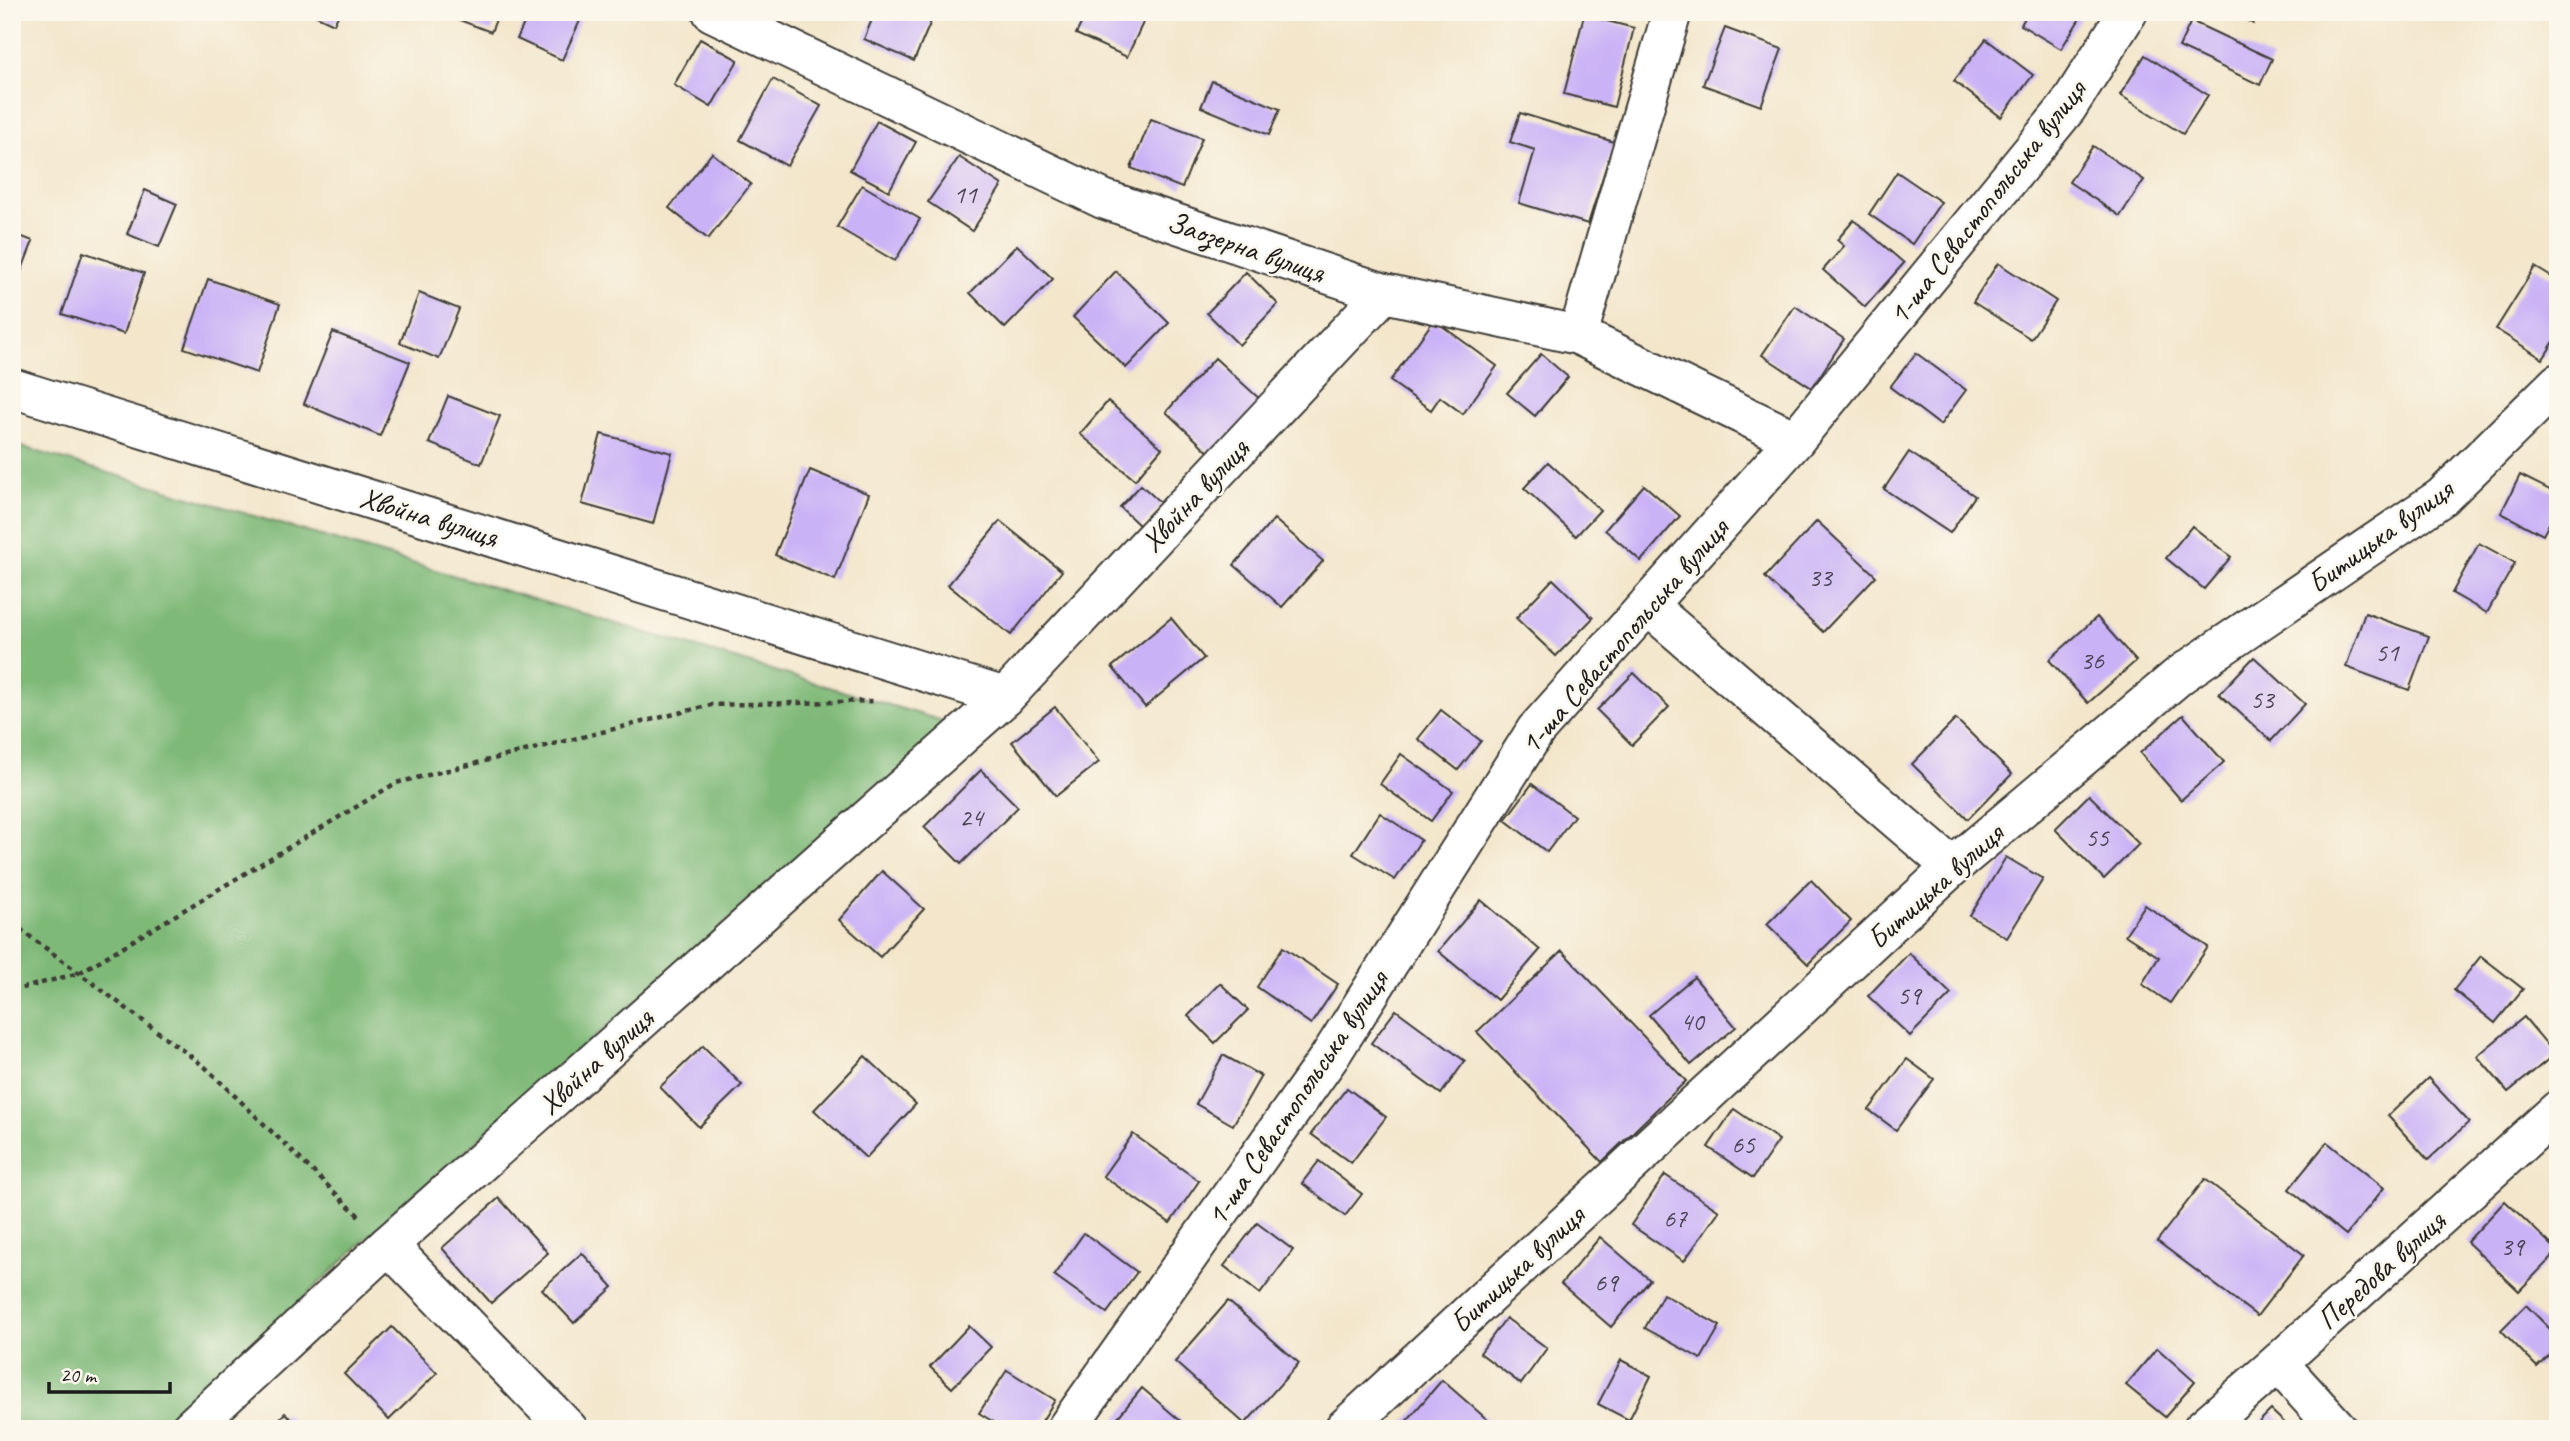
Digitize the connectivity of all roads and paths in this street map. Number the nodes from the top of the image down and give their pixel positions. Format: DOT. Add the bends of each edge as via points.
graph roads {
  1 [pos="712,12"];
  2 [pos="1672,12"];
  3 [pos="2127,12"];
  4 [pos="1384,293"];
  5 [pos="1578,335"];
  6 [pos="2558,383"];
  7 [pos="12,387"];
  8 [pos="1796,440"];
  9 [pos="1648,606"];
  10 [pos="1005,698"];
  11 [pos="885,701"];
  12 [pos="1952,867"];
  13 [pos="12,923"];
  14 [pos="79,973"];
  15 [pos="12,991"];
  16 [pos="2558,1110"];
  17 [pos="388,1245"];
  18 [pos="2278,1363"];
  19 [pos="190,1429"];
  20 [pos="568,1429"];
  21 [pos="1066,1429"];
  22 [pos="1344,1429"];
  23 [pos="2202,1429"];
  24 [pos="2338,1429"];
  1 -- 4 [label="street, Заозерна вулиця" via="1103,199"];
  2 -- 5 [label="street"];
  3 -- 8 [label="street, 1-ша Севастопольська вулиця" via="2067,108"];
  4 -- 5 [label="street, Заозерна вулиця"];
  4 -- 10 [label="street, Хвойна вулиця"];
  5 -- 8 [label="street, Заозерна вулиця"];
  6 -- 12 [label="street, Битицька вулиця" via="2442,497 2180,675"];
  7 -- 10 [label="street, Хвойна вулиця"];
  8 -- 9 [label="street, 1-ша Севастопольська вулиця"];
  9 -- 12 [label="street"];
  9 -- 21 [label="street, 1-ша Севастопольська вулиця" via="1536,730 1330,1056"];
  10 -- 17 [label="street, Хвойна вулиця"];
  11 -- 14 [label="path" via="711,705 396,783"];
  12 -- 22 [label="street, Битицька вулиця"];
  13 -- 14 [label="path"];
  14 -- 15 [label="path"];
  14 -- 17 [label="path" via="205,1067"];
  16 -- 18 [label="street, Передова вулиця"];
  17 -- 19 [label="street, Хвойна вулиця"];
  17 -- 20 [label="street"];
  18 -- 23 [label="street, Передова вулиця"];
  18 -- 24 [label="street"];
}
